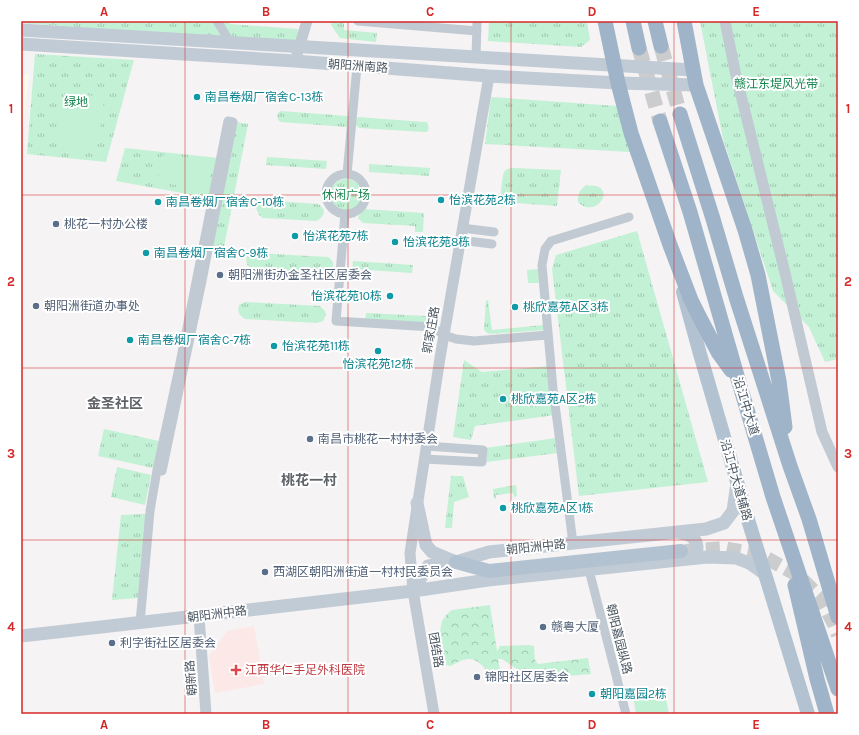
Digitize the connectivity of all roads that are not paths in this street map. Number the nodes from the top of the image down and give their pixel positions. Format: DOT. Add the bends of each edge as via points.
graph roads {
  1 [pos="217,21"];
  2 [pos="307,21"];
  3 [pos="358,21"];
  4 [pos="477,21"];
  5 [pos="605,21"];
  6 [pos="633,21"];
  7 [pos="655,21"];
  8 [pos="684,21"];
  9 [pos="725,21"];
  10 [pos="21,30"];
  11 [pos="477,31"];
  12 [pos="230,42"];
  13 [pos="21,44"];
  14 [pos="661,46"];
  15 [pos="300,47"];
  16 [pos="639,48"];
  17 [pos="476,58"];
  18 [pos="295,61"];
  19 [pos="357,66"];
  20 [pos="614,66"];
  21 [pos="489,76"];
  22 [pos="694,78"];
  23 [pos="618,82"];
  24 [pos="680,114"];
  25 [pos="660,121"];
  26 [pos="347,174"];
  27 [pos="345,214"];
  28 [pos="629,217"];
  29 [pos="462,228"];
  30 [pos="494,232"];
  31 [pos="460,240"];
  32 [pos="492,244"];
  33 [pos="670,245"];
  34 [pos="444,335"];
  35 [pos="548,335"];
  36 [pos="738,379"];
  37 [pos="426,446"];
  38 [pos="424,459"];
  39 [pos="790,466"];
  40 [pos="838,467"];
  41 [pos="157,470"];
  42 [pos="737,484"];
  43 [pos="774,497"];
  44 [pos="417,502"];
  45 [pos="674,532"];
  46 [pos="573,543"];
  47 [pos="681,556"];
  48 [pos="456,562"];
  49 [pos="589,570"];
  50 [pos="765,574"];
  51 [pos="413,591"];
  52 [pos="199,616"];
  53 [pos="838,617"];
  54 [pos="140,623"];
  55 [pos="21,636"];
  56 [pos="838,689"];
  57 [pos="206,714"];
  58 [pos="434,714"];
  59 [pos="626,714"];
  60 [pos="808,714"];
  61 [pos="817,714"];
  62 [pos="827,714"];
  1 -- 12 [label="street"];
  2 -- 15 [label="street"];
  3 -- 11 [label="street"];
  4 -- 11 [label="street"];
  5 -- 20 [label="highway"];
  6 -- 16 [label="highway"];
  7 -- 14 [label="highway"];
  8 -- 22 [label="highway"];
  9 -- 40 [label="street" via="822,432"];
  10 -- 12 [label="main road, 朝阳洲南路"];
  11 -- 17 [label="street"];
  12 -- 15 [label="main road, 朝阳洲南路"];
  13 -- 18 [label="main road, 朝阳洲南路"];
  15 -- 17 [label="main road, 朝阳洲南路"];
  15 -- 18 [label="street"];
  17 -- 20 [label="main road, 朝阳洲南路"];
  18 -- 19 [label="main road, 朝阳洲南路"];
  19 -- 21 [label="main road, 朝阳洲南路"];
  19 -- 26 [label="street"];
  20 -- 22 [label="main road, 朝阳洲南路"];
  20 -- 23 [label="highway"];
  21 -- 23 [label="main road, 朝阳洲南路"];
  21 -- 29 [label="street, 郭家庄路"];
  22 -- 23 [label="main road, 朝阳洲南路"];
  22 -- 39 [label="highway" via="758,275 779,381"];
  23 -- 33 [label="highway" via="631,133"];
  24 -- 39 [label="highway, 沿江中大道"];
  25 -- 36 [label="highway, 沿江中大道" via="690,212"];
  26 -- 27 [label="street" via="340,175 330,183 326,196 331,208"];
  26 -- 27 [label="street" via="360,179 366,190 366,197 361,209"];
  27 -- 34 [label="street" via="336,322 432,327"];
  28 -- 35 [label="street" via="551,240 545,249 542,265"];
  29 -- 30 [label="street"];
  29 -- 31 [label="street, 郭家庄路"];
  31 -- 32 [label="street"];
  31 -- 34 [label="street, 郭家庄路"];
  33 -- 36 [label="highway" via="701,320 718,352"];
  33 -- 42 [label="main road, 沿江中大道辅路"];
  34 -- 35 [label="street" via="474,341"];
  34 -- 37 [label="street, 郭家庄路"];
  35 -- 46 [label="street"];
  36 -- 43 [label="highway, 沿江中大道"];
  37 -- 38 [label="street, 郭家庄路"];
  37 -- 38 [label="street" via="483,450 482,462"];
  38 -- 44 [label="street, 郭家庄路"];
  39 -- 53 [label="highway, 沿江中大道" via="809,519"];
  41 -- 41 [label="street" via="162,471 233,122 228,121"];
  41 -- 54 [label="street" via="150,511"];
  42 -- 45 [label="main road, 朝阳洲中路" via="733,511 724,523 706,529"];
  42 -- 50 [label="main road, 沿江中大道辅路"];
  43 -- 56 [label="highway, 沿江中大道"];
  43 -- 62 [label="highway"];
  44 -- 48 [label="main road" via="426,545 432,552"];
  44 -- 51 [label="street, 郭家庄路" via="410,553"];
  45 -- 46 [label="main road, 朝阳洲中路"];
  45 -- 47 [label="main road, 朝阳洲中路" via="688,534 696,542 696,554 690,558"];
  46 -- 48 [label="main road, 朝阳洲中路" via="489,552"];
  47 -- 48 [label="main road" via="489,571"];
  47 -- 49 [label="main road, 朝阳洲中路"];
  47 -- 50 [label="main road, 朝阳洲中路" via="736,558"];
  48 -- 51 [label="main road, 朝阳洲中路" via="428,566"];
  49 -- 51 [label="main road, 朝阳洲中路" via="488,580"];
  49 -- 59 [label="street, 朝阳嘉园纵路"];
  50 -- 60 [label="main road, 沿江中大道辅路"];
  50 -- 61 [label="main road"];
  51 -- 52 [label="main road, 朝阳洲中路"];
  51 -- 58 [label="street, 团结路"];
  52 -- 54 [label="main road, 朝阳洲中路"];
  52 -- 57 [label="street, 朝新路"];
  54 -- 55 [label="main road, 朝阳洲中路"];
}
